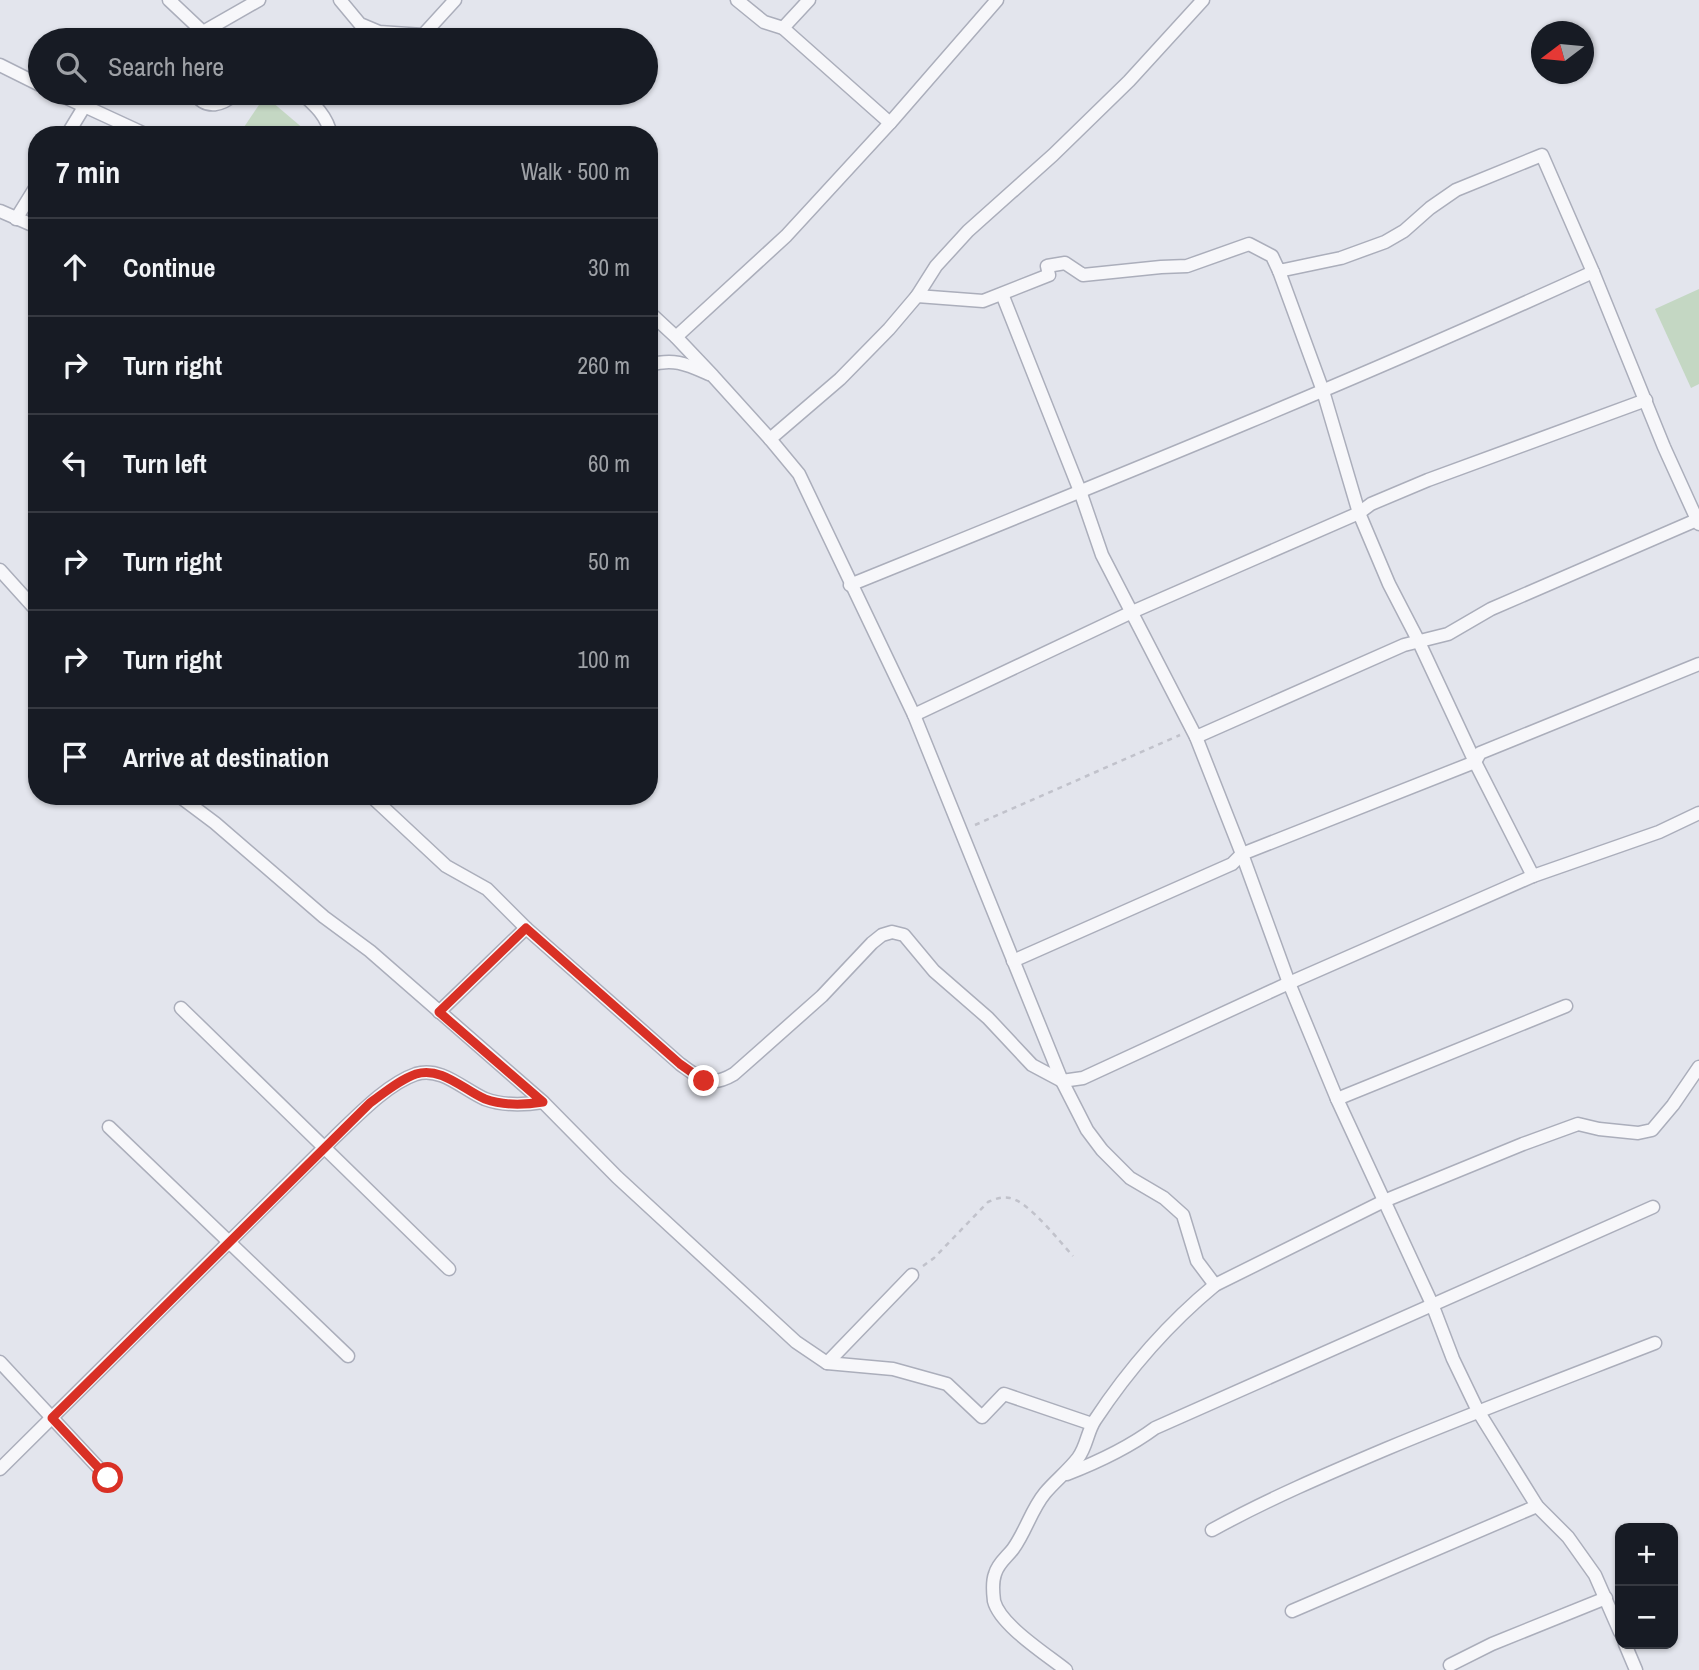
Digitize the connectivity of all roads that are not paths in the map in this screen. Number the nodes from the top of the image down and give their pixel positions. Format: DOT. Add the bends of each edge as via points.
graph roads {
  1 [pos="169,0"];
  2 [pos="259,0"];
  3 [pos="340,0"];
  4 [pos="455,0"];
  5 [pos="737,0"];
  6 [pos="809,0"];
  7 [pos="997,0"];
  8 [pos="1203,0"];
  9 [pos="191,28"];
  10 [pos="211,28"];
  11 [pos="370,28"];
  12 [pos="429,28"];
  13 [pos="783,28"];
  14 [pos="0,65"];
  15 [pos="28,79"];
  16 [pos="80,105"];
  17 [pos="316,105"];
  18 [pos="84,107"];
  19 [pos="890,123"];
  20 [pos="72,126"];
  21 [pos="127,126"];
  22 [pos="328,126"];
  23 [pos="28,200"];
  24 [pos="0,211"];
  25 [pos="16,219"];
  26 [pos="28,224"];
  27 [pos="1279,271"];
  28 [pos="1593,272"];
  29 [pos="1002,294"];
  30 [pos="918,296"];
  31 [pos="658,321"];
  32 [pos="676,337"];
  33 [pos="658,363"];
  34 [pos="713,376"];
  35 [pos="1323,391"];
  36 [pos="1646,400"];
  37 [pos="770,439"];
  38 [pos="1080,491"];
  39 [pos="1359,513"];
  40 [pos="1698,521"];
  41 [pos="0,570"];
  42 [pos="850,585"];
  43 [pos="28,601"];
  44 [pos="1132,612"];
  45 [pos="1418,640"];
  46 [pos="1699,664"];
  47 [pos="914,715"];
  48 [pos="1195,733"];
  49 [pos="1475,762"];
  50 [pos="191,805"];
  51 [pos="381,805"];
  52 [pos="1699,813"];
  53 [pos="1242,854"];
  54 [pos="1532,876"];
  55 [pos="526,928"];
  56 [pos="1013,961"];
  57 [pos="1289,983"];
  58 [pos="1566,1006"];
  59 [pos="181,1008"];
  60 [pos="439,1012"];
  61 [pos="1699,1067"];
  62 [pos="1062,1081"];
  63 [pos="1337,1099"];
  64 [pos="543,1102"];
  65 [pos="109,1127"];
  66 [pos="325,1148"];
  67 [pos="1384,1201"];
  68 [pos="1653,1207"];
  69 [pos="229,1242"];
  70 [pos="449,1269"];
  71 [pos="912,1275"];
  72 [pos="1215,1285"];
  73 [pos="1432,1304"];
  74 [pos="1655,1343"];
  75 [pos="348,1356"];
  76 [pos="0,1362"];
  77 [pos="827,1363"];
  78 [pos="1478,1411"];
  79 [pos="52,1418"];
  80 [pos="1092,1424"];
  81 [pos="0,1469"];
  82 [pos="1063,1475"];
  83 [pos="108,1478"];
  84 [pos="1536,1506"];
  85 [pos="1212,1530"];
  86 [pos="1606,1598"];
  87 [pos="1292,1611"];
  88 [pos="1615,1620"];
  89 [pos="1627,1649"];
  90 [pos="1450,1665"];
  91 [pos="1066,1670"];
  92 [pos="1636,1670"];
  1 -- 9 [label="street"];
  2 -- 10 [label="street"];
  3 -- 11 [label="street" via="360,24"];
  4 -- 12 [label="street"];
  5 -- 13 [label="street" via="764,22"];
  6 -- 13 [label="street"];
  7 -- 19 [label="street"];
  8 -- 30 [label="street" via="1129,81 968,231 936,265"];
  13 -- 19 [label="street"];
  14 -- 15 [label="street"];
  16 -- 18 [label="street"];
  17 -- 22 [label="street"];
  18 -- 20 [label="street"];
  18 -- 21 [label="street"];
  19 -- 32 [label="street" via="786,236"];
  23 -- 25 [label="street"];
  24 -- 25 [label="street"];
  25 -- 26 [label="street"];
  27 -- 28 [label="street" via="1341,258 1385,242 1457,190 1542,155"];
  27 -- 29 [label="street" via="1272,256 1249,244 1188,267 1083,275 1065,263 1047,266 1049,275"];
  27 -- 35 [label="street"];
  28 -- 35 [label="street"];
  28 -- 36 [label="street"];
  29 -- 30 [label="street" via="983,301"];
  29 -- 38 [label="street"];
  30 -- 37 [label="street" via="840,379"];
  31 -- 32 [label="street"];
  32 -- 34 [label="street"];
  33 -- 34 [label="street" via="679,362"];
  34 -- 37 [label="street"];
  35 -- 38 [label="street"];
  35 -- 39 [label="street"];
  36 -- 39 [label="street" via="1427,480"];
  36 -- 40 [label="street"];
  37 -- 42 [label="street" via="799,474"];
  38 -- 42 [label="street"];
  38 -- 44 [label="street" via="1102,555"];
  39 -- 44 [label="street"];
  39 -- 45 [label="street"];
  40 -- 45 [label="street" via="1491,609 1448,634"];
  41 -- 43 [label="street"];
  42 -- 47 [label="street"];
  44 -- 47 [label="street"];
  44 -- 48 [label="street"];
  45 -- 48 [label="street"];
  45 -- 49 [label="street"];
  46 -- 49 [label="street" via="1480,753"];
  47 -- 56 [label="street"];
  48 -- 53 [label="street"];
  49 -- 53 [label="street"];
  49 -- 54 [label="street"];
  50 -- 60 [label="street"];
  51 -- 55 [label="street" via="446,866 486,889"];
  52 -- 54 [label="street" via="1659,832"];
  53 -- 56 [label="street" via="1232,864"];
  53 -- 57 [label="street"];
  54 -- 57 [label="street"];
  55 -- 60 [label="street"];
  55 -- 62 [label="street" via="704,1081 734,1074 822,996 872,943 892,932 904,935 934,971 1032,1065"];
  56 -- 62 [label="street"];
  57 -- 62 [label="street" via="1083,1078"];
  57 -- 63 [label="street"];
  58 -- 63 [label="street"];
  59 -- 66 [label="street"];
  60 -- 64 [label="street"];
  61 -- 67 [label="street" via="1652,1130 1638,1133 1578,1124"];
  62 -- 72 [label="street" via="1102,1150 1130,1178 1183,1215 1197,1261"];
  63 -- 67 [label="street"];
  64 -- 66 [label="street" via="504,1103 484,1098 439,1074 418,1073 370,1103"];
  64 -- 77 [label="street" via="680,1236 796,1342"];
  65 -- 69 [label="street"];
  66 -- 69 [label="street"];
  66 -- 70 [label="street"];
  67 -- 72 [label="street"];
  67 -- 73 [label="street"];
  68 -- 73 [label="street"];
  69 -- 75 [label="street"];
  69 -- 79 [label="street"];
  71 -- 77 [label="street"];
  72 -- 80 [label="street" via="1122,1381"];
  73 -- 78 [label="street"];
  73 -- 82 [label="street" via="1155,1428 1091,1465"];
  74 -- 78 [label="street"];
  76 -- 79 [label="street"];
  77 -- 80 [label="street" via="893,1369 947,1384 982,1418 1003,1394"];
  78 -- 84 [label="street"];
  78 -- 85 [label="street" via="1294,1488"];
  79 -- 81 [label="street"];
  79 -- 83 [label="street"];
  80 -- 82 [label="street" via="1079,1457"];
  82 -- 91 [label="street" via="1044,1494 1001,1562 993,1589 999,1613 1008,1624"];
  84 -- 86 [label="street" via="1584,1558"];
  84 -- 87 [label="street"];
  86 -- 88 [label="street"];
  86 -- 90 [label="street"];
  89 -- 92 [label="street"];
}
